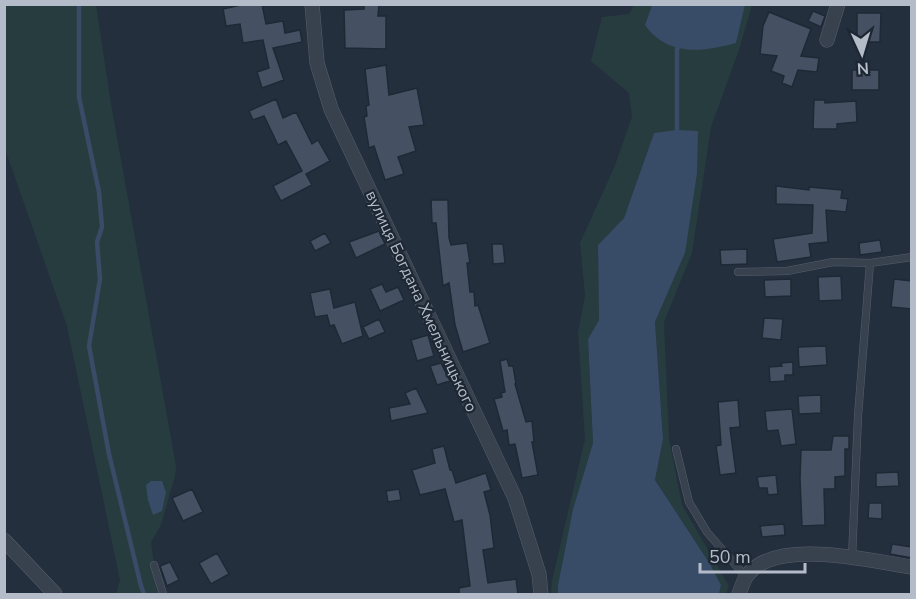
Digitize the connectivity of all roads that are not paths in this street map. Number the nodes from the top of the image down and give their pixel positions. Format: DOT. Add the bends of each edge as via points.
graph roads {
  1 [pos="312,4"];
  2 [pos="838,4"];
  3 [pos="827,40"];
  4 [pos="912,257"];
  5 [pos="870,263"];
  6 [pos="738,272"];
  7 [pos="676,449"];
  8 [pos="4,540"];
  9 [pos="852,558"];
  10 [pos="154,565"];
  11 [pos="912,567"];
  12 [pos="746,577"];
  13 [pos="55,594"];
  14 [pos="163,594"];
  15 [pos="541,594"];
  16 [pos="739,594"];
  1 -- 15 [label="street, вулиця Богдана Хмельницького" via="317,63 331,109 515,498 539,574"];
  2 -- 3 [label="street"];
  4 -- 5 [label="lane"];
  5 -- 6 [label="lane" via="833,262 787,271"];
  5 -- 9 [label="lane"];
  7 -- 12 [label="lane" via="689,502 707,532"];
  8 -- 13 [label="street"];
  9 -- 11 [label="street"];
  9 -- 12 [label="street" via="795,553 759,565"];
  10 -- 14 [label="lane"];
  12 -- 16 [label="street"];
}
